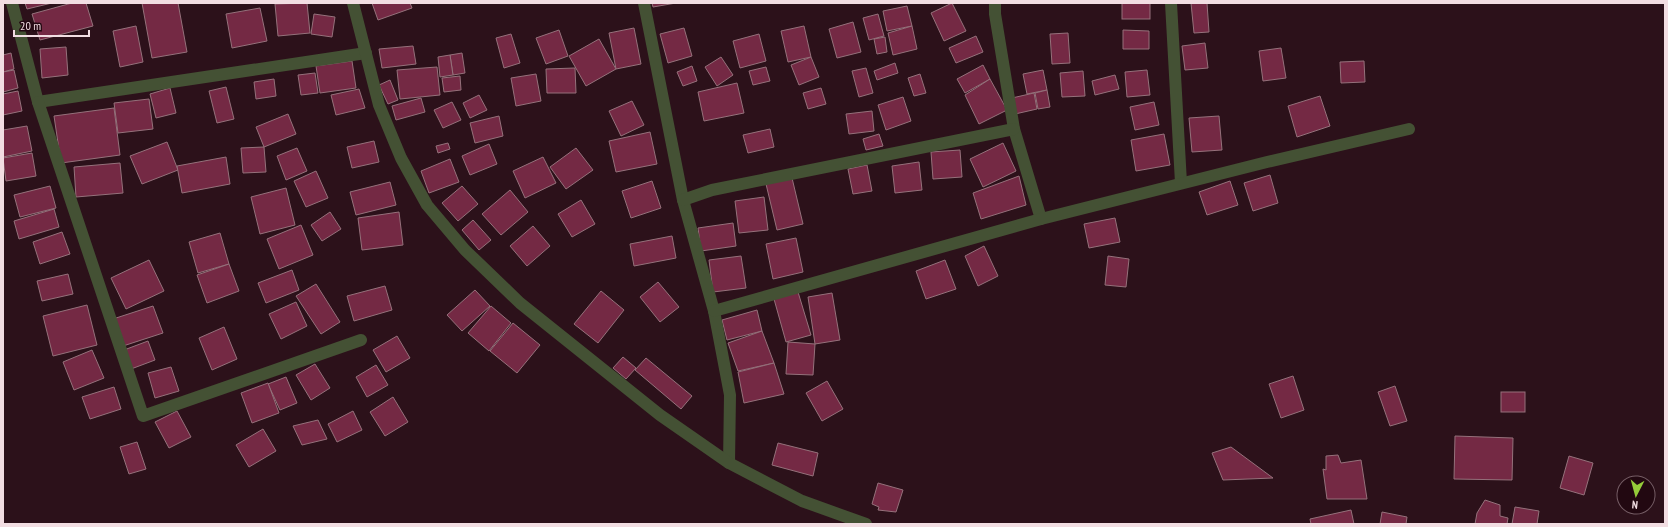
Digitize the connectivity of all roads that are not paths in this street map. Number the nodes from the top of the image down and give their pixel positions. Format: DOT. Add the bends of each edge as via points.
graph roads {
  1 [pos="12,3"];
  2 [pos="353,3"];
  3 [pos="644,3"];
  4 [pos="995,3"];
  5 [pos="1171,3"];
  6 [pos="366,53"];
  7 [pos="38,102"];
  8 [pos="1014,129"];
  9 [pos="1409,129"];
  10 [pos="1181,183"];
  11 [pos="683,200"];
  12 [pos="1041,219"];
  13 [pos="714,311"];
  14 [pos="361,340"];
  15 [pos="730,463"];
  16 [pos="866,524"];
  1 -- 7 [label="street"];
  2 -- 6 [label="street"];
  3 -- 11 [label="street"];
  4 -- 8 [label="street"];
  5 -- 10 [label="street"];
  6 -- 7 [label="street"];
  6 -- 15 [label="street" via="379,105 401,158 427,205 465,250 520,304 660,415"];
  7 -- 14 [label="street" via="142,416"];
  8 -- 11 [label="street" via="712,190"];
  8 -- 12 [label="street"];
  9 -- 10 [label="street"];
  10 -- 12 [label="street"];
  11 -- 13 [label="street"];
  12 -- 13 [label="street"];
  13 -- 15 [label="street" via="730,395"];
  15 -- 16 [label="street" via="802,501"];
}
